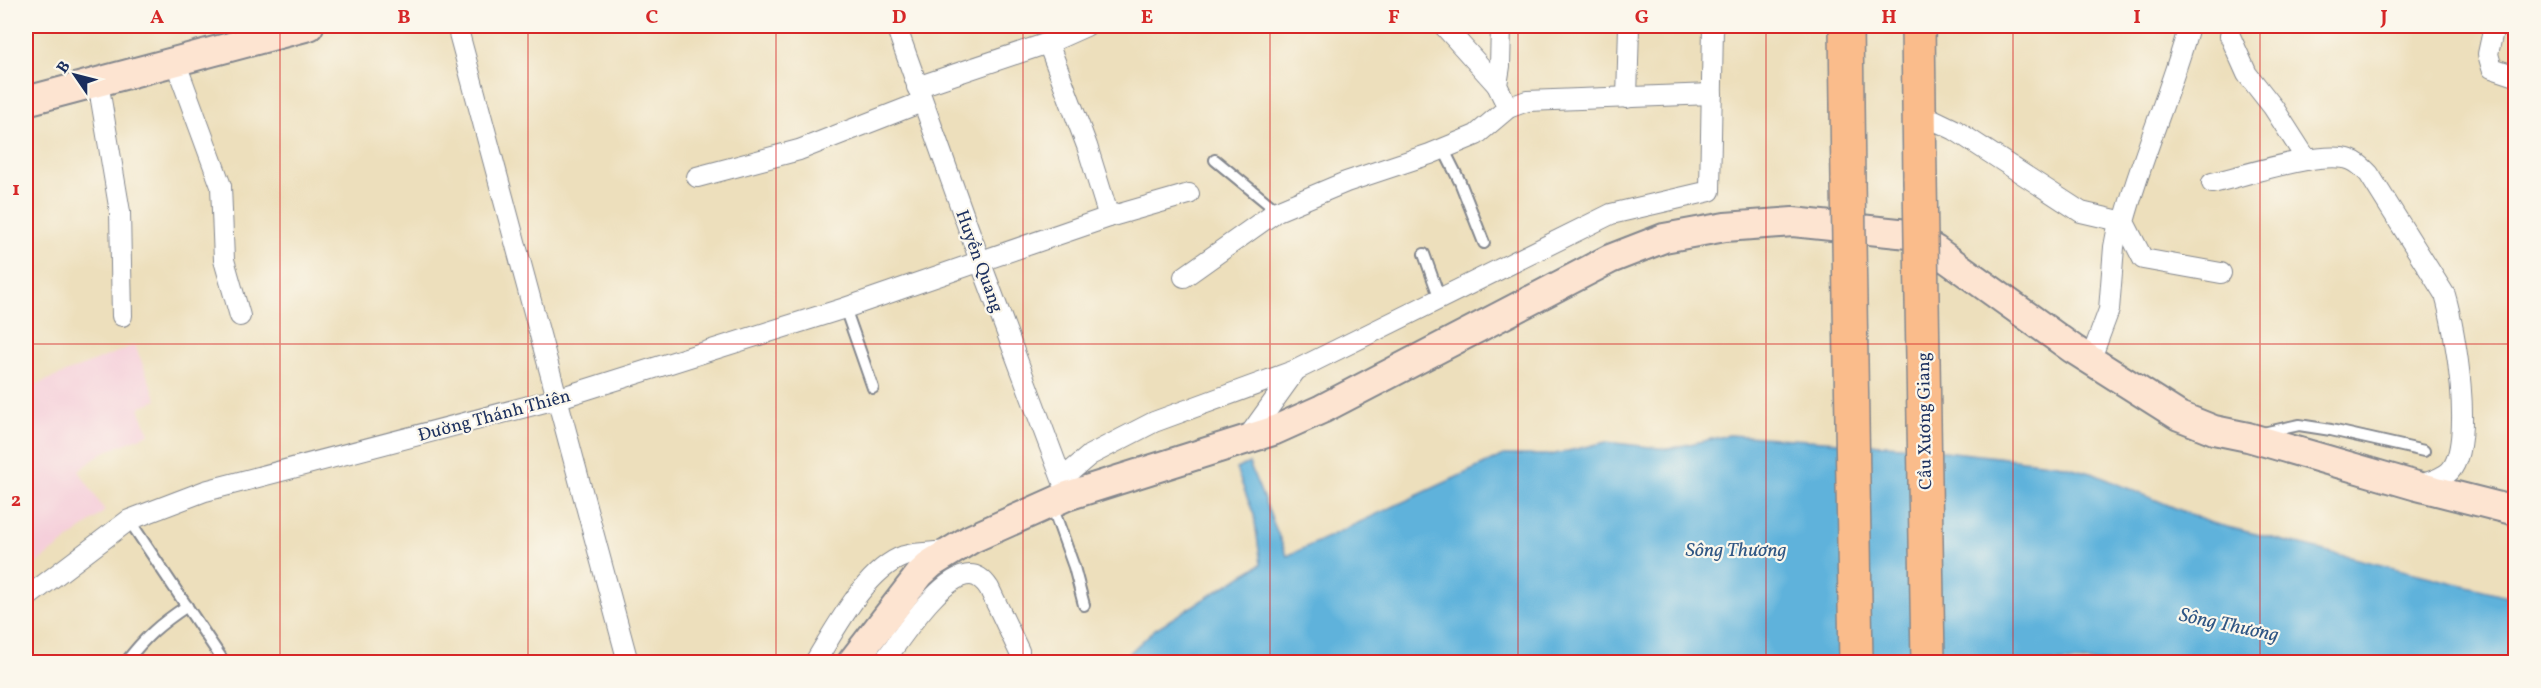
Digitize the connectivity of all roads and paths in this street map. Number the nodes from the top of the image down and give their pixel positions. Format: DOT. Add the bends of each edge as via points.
graph roads {
  1 [pos="309,26"];
  2 [pos="457,26"];
  3 [pos="896,26"];
  4 [pos="1086,26"];
  5 [pos="1444,26"];
  6 [pos="1501,26"];
  7 [pos="1629,26"];
  8 [pos="1713,26"];
  9 [pos="1846,26"];
  10 [pos="1918,26"];
  11 [pos="2189,26"];
  12 [pos="2494,26"];
  13 [pos="268,31"];
  14 [pos="2230,36"];
  15 [pos="1048,42"];
  16 [pos="175,62"];
  17 [pos="2516,76"];
  18 [pos="99,82"];
  19 [pos="1497,85"];
  20 [pos="920,94"];
  21 [pos="1712,94"];
  22 [pos="1627,98"];
  23 [pos="26,101"];
  24 [pos="1508,108"];
  25 [pos="1930,118"];
  26 [pos="1443,148"];
  27 [pos="1215,160"];
  28 [pos="2307,160"];
  29 [pos="697,177"];
  30 [pos="2212,183"];
  31 [pos="1189,194"];
  32 [pos="1277,211"];
  33 [pos="1109,217"];
  34 [pos="2122,222"];
  35 [pos="1484,243"];
  36 [pos="1424,254"];
  37 [pos="980,261"];
  38 [pos="2221,273"];
  39 [pos="1184,277"];
  40 [pos="1440,300"];
  41 [pos="845,308"];
  42 [pos="122,316"];
  43 [pos="240,316"];
  44 [pos="2090,361"];
  45 [pos="1296,370"];
  46 [pos="873,388"];
  47 [pos="556,399"];
  48 [pos="2248,437"];
  49 [pos="1245,441"];
  50 [pos="2424,451"];
  51 [pos="2417,486"];
  52 [pos="1060,492"];
  53 [pos="2516,511"];
  54 [pos="129,520"];
  55 [pos="950,551"];
  56 [pos="26,598"];
  57 [pos="1084,605"];
  58 [pos="187,606"];
  59 [pos="1019,651"];
  60 [pos="126,663"];
  61 [pos="224,663"];
  62 [pos="628,663"];
  63 [pos="815,663"];
  64 [pos="852,663"];
  65 [pos="883,663"];
  66 [pos="1856,663"];
  67 [pos="1928,663"];
  1 -- 13 [label="street"];
  2 -- 47 [label="street"];
  3 -- 20 [label="street, Huyền Quang"];
  4 -- 15 [label="street"];
  5 -- 19 [label="street"];
  6 -- 19 [label="street"];
  7 -- 22 [label="street"];
  8 -- 21 [label="street"];
  9 -- 66 [label="highway, bridge"];
  10 -- 67 [label="highway, Cầu Xương Giang, bridge"];
  11 -- 34 [label="street"];
  12 -- 17 [label="street" via="2488,54 2492,68"];
  13 -- 16 [label="street"];
  14 -- 28 [label="street" via="2252,82"];
  15 -- 20 [label="street"];
  15 -- 33 [label="street"];
  16 -- 18 [label="street"];
  16 -- 43 [label="street" via="221,186 224,261"];
  18 -- 23 [label="street"];
  18 -- 42 [label="street" via="120,212"];
  19 -- 24 [label="street"];
  20 -- 29 [label="street" via="799,150"];
  20 -- 37 [label="street, Huyền Quang"];
  21 -- 22 [label="street"];
  21 -- 40 [label="street" via="1711,190 1611,214"];
  22 -- 24 [label="street" via="1527,101"];
  24 -- 26 [label="street" via="1476,135"];
  25 -- 34 [label="street" via="2081,212"];
  26 -- 32 [label="street"];
  26 -- 35 [label="lane"];
  27 -- 32 [label="lane"];
  28 -- 30 [label="street"];
  28 -- 51 [label="street" via="2336,157 2361,165 2445,295 2462,390 2460,451 2450,471"];
  31 -- 33 [label="street, Đường Thánh Thiên"];
  32 -- 39 [label="street"];
  33 -- 37 [label="street, Đường Thánh Thiên"];
  34 -- 38 [label="street" via="2143,259"];
  34 -- 44 [label="street" via="2114,247 2109,310"];
  36 -- 40 [label="lane"];
  37 -- 41 [label="street, Đường Thánh Thiên"];
  37 -- 52 [label="street, Huyền Quang"];
  40 -- 45 [label="street"];
  41 -- 46 [label="lane"];
  41 -- 47 [label="street, Đường Thánh Thiên"];
  44 -- 48 [label="street" via="2178,416 2214,430"];
  44 -- 49 [label="street" via="1908,234 1793,222 1725,227 1664,238 1610,259 1322,409"];
  45 -- 49 [label="street"];
  45 -- 52 [label="street" via="1154,422 1090,455"];
  47 -- 54 [label="street, Đường Thánh Thiên" via="234,483"];
  47 -- 62 [label="street"];
  48 -- 50 [label="lane" via="2299,425"];
  48 -- 51 [label="street"];
  49 -- 52 [label="street"];
  51 -- 53 [label="street"];
  52 -- 55 [label="street"];
  52 -- 57 [label="lane"];
  54 -- 56 [label="street, Đường Thánh Thiên"];
  54 -- 58 [label="lane"];
  55 -- 63 [label="street" via="905,556 888,565 867,585"];
  55 -- 64 [label="street" via="920,574"];
  58 -- 60 [label="lane" via="145,637"];
  58 -- 61 [label="lane"];
  59 -- 65 [label="street" via="989,588 971,575 947,586 925,606"];
}
